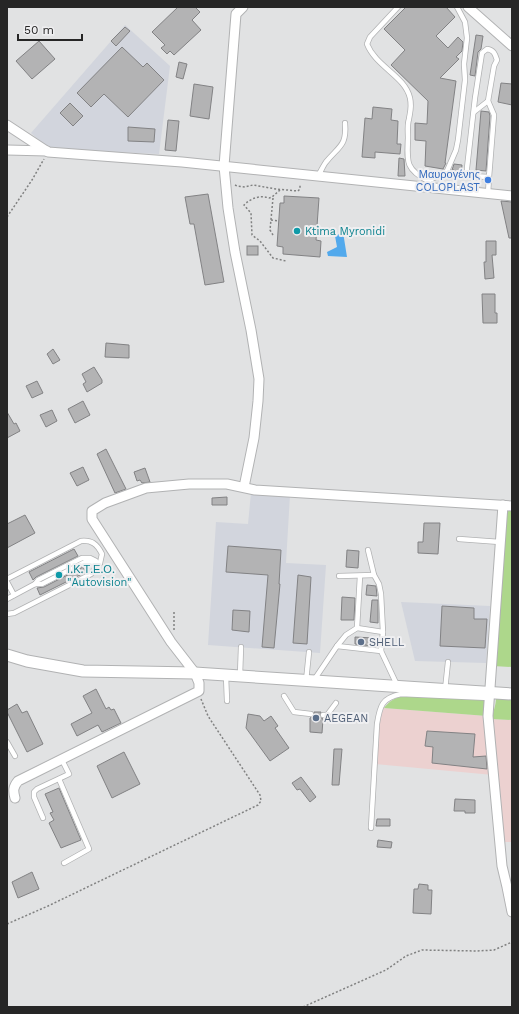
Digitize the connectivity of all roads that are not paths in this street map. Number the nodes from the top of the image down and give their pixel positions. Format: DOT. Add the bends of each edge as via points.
graph roads {
  1 [pos="243,7"];
  2 [pos="398,7"];
  3 [pos="457,7"];
  4 [pos="468,7"];
  5 [pos="512,46"];
  6 [pos="488,100"];
  7 [pos="474,112"];
  8 [pos="345,123"];
  9 [pos="7,125"];
  10 [pos="7,150"];
  11 [pos="48,152"];
  12 [pos="224,166"];
  13 [pos="318,176"];
  14 [pos="489,177"];
  15 [pos="427,184"];
  16 [pos="488,194"];
  17 [pos="512,196"];
  18 [pos="244,487"];
  19 [pos="507,505"];
  20 [pos="459,539"];
  21 [pos="500,542"];
  22 [pos="368,550"];
  23 [pos="100,563"];
  24 [pos="374,575"];
  25 [pos="340,576"];
  26 [pos="360,576"];
  27 [pos="7,578"];
  28 [pos="7,582"];
  29 [pos="14,595"];
  30 [pos="7,599"];
  31 [pos="7,614"];
  32 [pos="357,628"];
  33 [pos="383,632"];
  34 [pos="337,646"];
  35 [pos="241,647"];
  36 [pos="381,651"];
  37 [pos="309,652"];
  38 [pos="7,655"];
  39 [pos="448,662"];
  40 [pos="195,674"];
  41 [pos="226,676"];
  42 [pos="240,676"];
  43 [pos="310,681"];
  44 [pos="398,687"];
  45 [pos="445,690"];
  46 [pos="512,694"];
  47 [pos="489,695"];
  48 [pos="284,696"];
  49 [pos="228,701"];
  50 [pos="336,703"];
  51 [pos="311,714"];
  52 [pos="323,715"];
  53 [pos="7,742"];
  54 [pos="15,756"];
  55 [pos="62,760"];
  56 [pos="59,779"];
  57 [pos="16,798"];
  58 [pos="43,818"];
  59 [pos="371,828"];
  60 [pos="64,863"];
  61 [pos="512,912"];
  1 -- 12 [label="street" via="236,14"];
  2 -- 15 [label="lane" via="370,36 367,44 370,52 382,66 406,88 412,111 408,120 409,165"];
  3 -- 15 [label="lane" via="465,22 467,38 458,140 447,171"];
  4 -- 5 [label="street"];
  6 -- 7 [label="lane"];
  6 -- 7 [label="lane" via="497,60 495,53 488,49 482,53"];
  6 -- 14 [label="lane" via="494,115"];
  7 -- 14 [label="lane" via="467,174"];
  8 -- 13 [label="lane" via="342,146 327,161"];
  9 -- 11 [label="street"];
  10 -- 11 [label="street"];
  11 -- 12 [label="street"];
  12 -- 13 [label="street"];
  12 -- 18 [label="street" via="228,208 259,379 254,438"];
  13 -- 15 [label="street"];
  14 -- 16 [label="lane"];
  15 -- 16 [label="street"];
  16 -- 17 [label="street"];
  18 -- 19 [label="street" via="255,490"];
  18 -- 40 [label="street" via="227,484 189,484 146,488 105,503 92,511 92,519 171,642"];
  19 -- 21 [label="street"];
  20 -- 21 [label="lane"];
  21 -- 47 [label="street"];
  22 -- 24 [label="lane"];
  23 -- 27 [label="lane" via="102,554 95,543 89,540 81,541"];
  23 -- 29 [label="lane" via="85,562"];
  23 -- 31 [label="lane" via="91,574 14,613"];
  24 -- 26 [label="lane"];
  24 -- 33 [label="lane" via="382,594"];
  25 -- 26 [label="lane"];
  26 -- 32 [label="lane"];
  28 -- 29 [label="lane"];
  29 -- 30 [label="lane"];
  32 -- 33 [label="lane"];
  32 -- 34 [label="lane" via="346,635"];
  33 -- 36 [label="lane"];
  34 -- 36 [label="lane"];
  34 -- 43 [label="lane"];
  35 -- 42 [label="lane"];
  36 -- 44 [label="lane"];
  37 -- 43 [label="lane"];
  38 -- 40 [label="street" via="83,671"];
  39 -- 45 [label="lane"];
  40 -- 41 [label="street"];
  40 -- 55 [label="street" via="199,691"];
  41 -- 42 [label="street"];
  41 -- 49 [label="lane"];
  42 -- 43 [label="street"];
  43 -- 44 [label="street"];
  44 -- 45 [label="street"];
  45 -- 47 [label="street"];
  46 -- 47 [label="street"];
  47 -- 59 [label="lane" via="401,694 390,696 382,703"];
  47 -- 61 [label="street" via="488,717 502,866"];
  48 -- 51 [label="lane" via="294,712"];
  50 -- 52 [label="lane" via="327,715"];
  53 -- 54 [label="lane"];
  55 -- 56 [label="lane" via="69,774"];
  55 -- 57 [label="street" via="18,781 13,791"];
  56 -- 58 [label="lane" via="34,792"];
  56 -- 60 [label="lane" via="89,849"];
}
